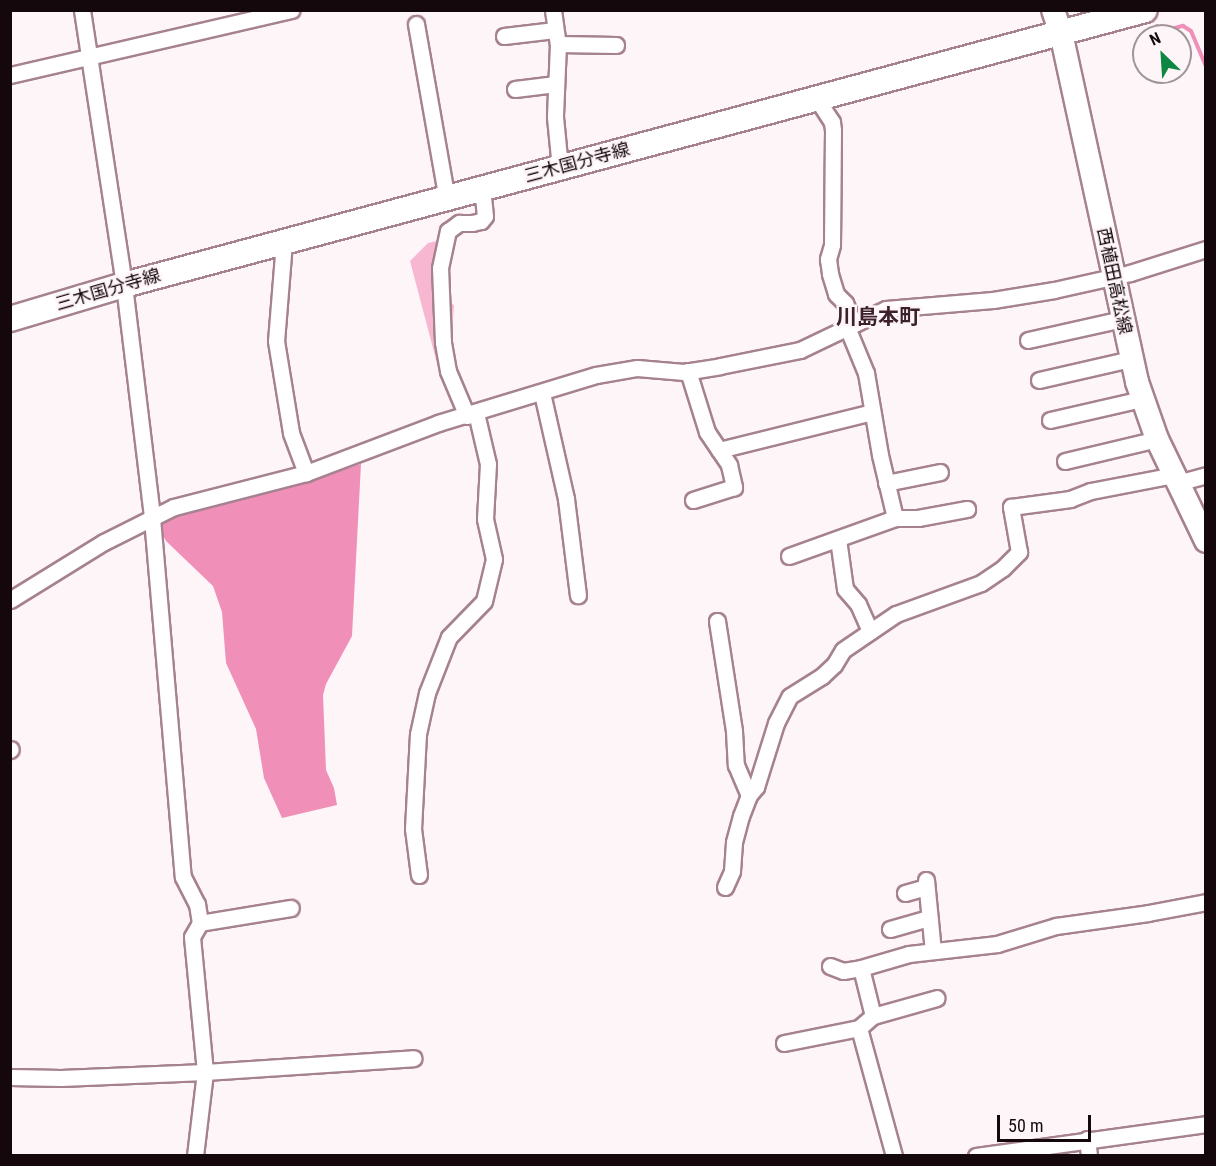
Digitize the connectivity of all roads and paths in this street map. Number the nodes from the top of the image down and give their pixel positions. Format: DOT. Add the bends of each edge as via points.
graph roads {
  1 [pos="82,10"];
  2 [pos="292,10"];
  3 [pos="552,10"];
  4 [pos="1053,10"];
  5 [pos="1145,10"];
  6 [pos="249,15"];
  7 [pos="416,24"];
  8 [pos="1061,33"];
  9 [pos="504,36"];
  10 [pos="557,37"];
  11 [pos="616,45"];
  12 [pos="90,58"];
  13 [pos="10,75"];
  14 [pos="556,84"];
  15 [pos="515,89"];
  16 [pos="817,99"];
  17 [pos="560,168"];
  18 [pos="482,189"];
  19 [pos="447,199"];
  20 [pos="284,242"];
  21 [pos="1206,249"];
  22 [pos="1113,277"];
  23 [pos="124,285"];
  24 [pos="10,319"];
  25 [pos="1122,319"];
  26 [pos="850,325"];
  27 [pos="1028,340"];
  28 [pos="1131,359"];
  29 [pos="688,371"];
  30 [pos="1039,380"];
  31 [pos="542,393"];
  32 [pos="1142,399"];
  33 [pos="872,412"];
  34 [pos="471,414"];
  35 [pos="1050,420"];
  36 [pos="1157,439"];
  37 [pos="719,450"];
  38 [pos="1065,461"];
  39 [pos="940,472"];
  40 [pos="306,473"];
  41 [pos="1206,475"];
  42 [pos="1176,479"];
  43 [pos="886,483"];
  44 [pos="693,500"];
  45 [pos="967,508"];
  46 [pos="152,518"];
  47 [pos="895,518"];
  48 [pos="838,538"];
  49 [pos="1206,541"];
  50 [pos="789,556"];
  51 [pos="578,595"];
  52 [pos="10,600"];
  53 [pos="717,621"];
  54 [pos="870,631"];
  55 [pos="749,795"];
  56 [pos="419,875"];
  57 [pos="724,887"];
  58 [pos="905,893"];
  59 [pos="1206,902"];
  60 [pos="291,908"];
  61 [pos="929,918"];
  62 [pos="200,923"];
  63 [pos="890,929"];
  64 [pos="933,951"];
  65 [pos="830,966"];
  66 [pos="861,968"];
  67 [pos="937,998"];
  68 [pos="873,1016"];
  69 [pos="859,1028"];
  70 [pos="784,1042"];
  71 [pos="414,1058"];
  72 [pos="205,1072"];
  73 [pos="10,1077"];
  74 [pos="1206,1124"];
  75 [pos="1087,1139"];
  76 [pos="195,1155"];
  77 [pos="894,1155"];
  78 [pos="976,1155"];
  79 [pos="1089,1155"];
  1 -- 12 [label="street"];
  2 -- 6 [label="street"];
  3 -- 10 [label="street"];
  4 -- 8 [label="main road, 西植田高松線"];
  5 -- 8 [label="main road, 三木国分寺線"];
  6 -- 12 [label="street"];
  7 -- 19 [label="street"];
  8 -- 16 [label="main road, 三木国分寺線"];
  8 -- 22 [label="main road, 西植田高松線"];
  9 -- 10 [label="street"];
  10 -- 11 [label="street"];
  10 -- 14 [label="street"];
  12 -- 13 [label="street"];
  12 -- 23 [label="street"];
  14 -- 15 [label="street"];
  14 -- 17 [label="street"];
  16 -- 17 [label="main road, 三木国分寺線"];
  16 -- 26 [label="street" via="833,130 830,274 836,294 845,303"];
  17 -- 18 [label="main road, 三木国分寺線"];
  18 -- 19 [label="main road, 三木国分寺線"];
  18 -- 34 [label="street" via="485,216 472,224 459,223 448,231 440,268 442,342 448,370"];
  19 -- 20 [label="main road, 三木国分寺線"];
  20 -- 23 [label="main road, 三木国分寺線"];
  20 -- 40 [label="street" via="276,341 291,433"];
  21 -- 22 [label="street"];
  22 -- 25 [label="main road, 西植田高松線"];
  22 -- 26 [label="street" via="993,300 886,309"];
  23 -- 24 [label="main road, 三木国分寺線"];
  23 -- 46 [label="street"];
  25 -- 27 [label="street"];
  25 -- 28 [label="main road, 西植田高松線"];
  26 -- 29 [label="street" via="800,350"];
  26 -- 33 [label="street" via="866,373"];
  28 -- 30 [label="street"];
  28 -- 32 [label="main road, 西植田高松線"];
  29 -- 31 [label="street" via="638,368 596,375"];
  29 -- 37 [label="street" via="706,432"];
  31 -- 34 [label="street"];
  31 -- 51 [label="street" via="566,499"];
  32 -- 35 [label="street"];
  32 -- 36 [label="main road, 西植田高松線"];
  33 -- 37 [label="street"];
  33 -- 43 [label="street"];
  34 -- 40 [label="street"];
  34 -- 56 [label="street" via="488,464 485,519 494,559 484,601 449,637 418,734 413,829"];
  36 -- 38 [label="street"];
  36 -- 42 [label="main road, 西植田高松線"];
  37 -- 44 [label="street" via="729,465 734,487"];
  39 -- 43 [label="street"];
  40 -- 46 [label="street" via="210,496"];
  41 -- 42 [label="street"];
  42 -- 49 [label="main road, 西植田高松線"];
  42 -- 54 [label="street" via="1011,507 1019,552 1003,568 981,584 896,614"];
  43 -- 47 [label="street"];
  45 -- 47 [label="street" via="918,518"];
  46 -- 52 [label="street" via="104,542"];
  46 -- 62 [label="street" via="183,877 197,904"];
  47 -- 48 [label="street"];
  48 -- 50 [label="street"];
  48 -- 54 [label="street" via="845,589 858,604"];
  53 -- 55 [label="street" via="736,765"];
  54 -- 55 [label="street" via="843,650 822,676 790,696 776,723 756,787"];
  55 -- 57 [label="street" via="734,842 732,871"];
  58 -- 61 [label="street" via="926,884"];
  59 -- 64 [label="street" via="1056,926 997,944"];
  60 -- 62 [label="street"];
  61 -- 63 [label="street"];
  61 -- 64 [label="street"];
  62 -- 72 [label="street" via="192,937"];
  64 -- 66 [label="street"];
  65 -- 66 [label="street" via="843,971"];
  66 -- 68 [label="street"];
  67 -- 68 [label="street"];
  68 -- 69 [label="street"];
  69 -- 70 [label="street"];
  69 -- 77 [label="street"];
  71 -- 72 [label="street"];
  72 -- 73 [label="street"];
  72 -- 76 [label="street"];
  74 -- 75 [label="street"];
  75 -- 78 [label="street"];
  75 -- 79 [label="street"];
}
